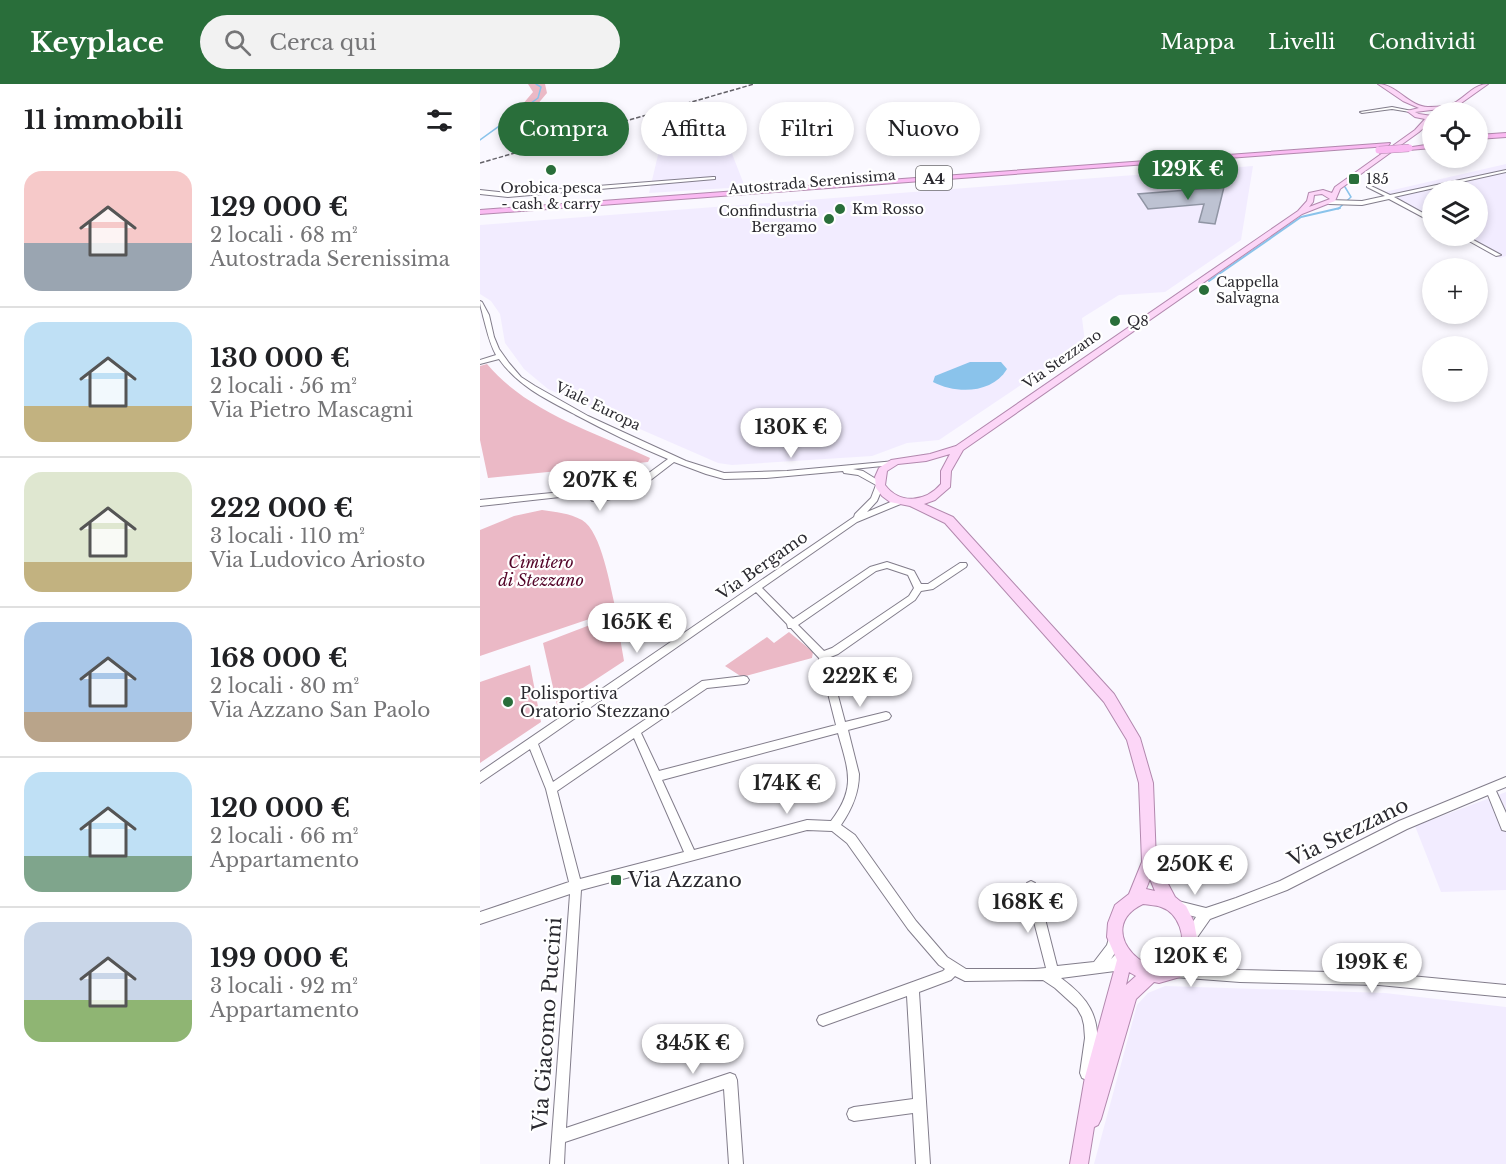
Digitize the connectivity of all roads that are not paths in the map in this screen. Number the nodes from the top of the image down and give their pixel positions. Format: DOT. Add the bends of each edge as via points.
graph roads {
  1 [pos="1381,84"];
  2 [pos="1485,84"];
  3 [pos="1405,100"];
  4 [pos="1459,102"];
  5 [pos="1422,107"];
  6 [pos="1422,109"];
  7 [pos="1411,110"];
  8 [pos="1362,112"];
  9 [pos="1417,116"];
  10 [pos="1422,117"];
  11 [pos="1422,126"];
  12 [pos="1417,131"];
  13 [pos="1488,138"];
  14 [pos="1505,139"];
  15 [pos="1422,141"];
  16 [pos="1488,142"];
  17 [pos="1422,147"];
  18 [pos="1506,170"];
  19 [pos="713,178"];
  20 [pos="1347,180"];
  21 [pos="1370,186"];
  22 [pos="480,192"];
  23 [pos="1323,192"];
  24 [pos="1311,195"];
  25 [pos="1389,197"];
  26 [pos="1331,199"];
  27 [pos="480,212"];
  28 [pos="1300,212"];
  29 [pos="1422,214"];
  30 [pos="512,219"];
  31 [pos="1481,246"];
  32 [pos="1498,255"];
  33 [pos="480,303"];
  34 [pos="500,356"];
  35 [pos="480,362"];
  36 [pos="959,448"];
  37 [pos="926,458"];
  38 [pos="678,460"];
  39 [pos="892,463"];
  40 [pos="830,469"];
  41 [pos="946,471"];
  42 [pos="880,485"];
  43 [pos="946,485"];
  44 [pos="905,502"];
  45 [pos="480,505"];
  46 [pos="946,510"];
  47 [pos="854,520"];
  48 [pos="963,565"];
  49 [pos="756,588"];
  50 [pos="918,588"];
  51 [pos="791,625"];
  52 [pos="823,656"];
  53 [pos="744,680"];
  54 [pos="886,716"];
  55 [pos="842,728"];
  56 [pos="636,732"];
  57 [pos="532,742"];
  58 [pos="655,777"];
  59 [pos="480,778"];
  60 [pos="1506,782"];
  61 [pos="1490,788"];
  62 [pos="551,789"];
  63 [pos="834,826"];
  64 [pos="1506,826"];
  65 [pos="691,856"];
  66 [pos="1149,862"];
  67 [pos="576,886"];
  68 [pos="1031,888"];
  69 [pos="1135,898"];
  70 [pos="1172,904"];
  71 [pos="1206,914"];
  72 [pos="480,918"];
  73 [pos="1115,934"];
  74 [pos="1191,938"];
  75 [pos="1124,956"];
  76 [pos="1099,965"];
  77 [pos="953,969"];
  78 [pos="1174,970"];
  79 [pos="1211,972"];
  80 [pos="1049,973"];
  81 [pos="1150,974"];
  82 [pos="913,989"];
  83 [pos="1506,991"];
  84 [pos="823,1020"];
  85 [pos="920,1105"];
  86 [pos="854,1114"];
  87 [pos="559,1137"];
  88 [pos="1082,1137"];
  89 [pos="1079,1162"];
  90 [pos="557,1164"];
  91 [pos="736,1164"];
  92 [pos="922,1164"];
  1 -- 3 [label="main road"];
  2 -- 4 [label="main road"];
  3 -- 5 [label="main road"];
  3 -- 7 [label="main road, Via Stezzano"];
  6 -- 7 [label="main road"];
  7 -- 8 [label="street"];
  7 -- 9 [label="main road, Via Stezzano"];
  9 -- 10 [label="main road, Via Stezzano"];
  9 -- 12 [label="main road"];
  11 -- 12 [label="main road, Via Stezzano"];
  12 -- 20 [label="main road, Via Stezzano"];
  13 -- 14 [label="highway"];
  14 -- 16 [label="highway"];
  15 -- 27 [label="highway, Autostrada Serenissima / A4"];
  17 -- 30 [label="highway, Autostrada Serenissima / A4, bridge"];
  18 -- 25 [label="street"];
  19 -- 22 [label="street" via="508,195"];
  20 -- 23 [label="main road, Via Stezzano"];
  20 -- 26 [label="main road, Via Stezzano"];
  21 -- 25 [label="street"];
  23 -- 24 [label="main road, Via Stezzano"];
  23 -- 26 [label="main road"];
  24 -- 26 [label="main road" via="1318,201"];
  24 -- 28 [label="main road, Via Stezzano"];
  25 -- 26 [label="street" via="1362,203"];
  25 -- 29 [label="street"];
  26 -- 28 [label="main road, Via Stezzano"];
  28 -- 36 [label="main road, Via Stezzano"];
  31 -- 32 [label="street"];
  33 -- 34 [label="street, Viale Europa" via="488,314 491,337"];
  34 -- 35 [label="street"];
  34 -- 38 [label="street, Viale Europa" via="520,380 561,406"];
  36 -- 37 [label="main road, Via Stezzano"];
  36 -- 41 [label="main road, Via Stezzano"];
  37 -- 39 [label="main road, Via Stezzano" via="912,457"];
  37 -- 41 [label="main road" via="935,460"];
  38 -- 40 [label="street, Viale Europa" via="723,476"];
  38 -- 45 [label="street" via="643,488"];
  39 -- 40 [label="street"];
  39 -- 42 [label="main road" via="882,472"];
  40 -- 42 [label="street" via="860,473"];
  41 -- 43 [label="main road, Via Stezzano"];
  42 -- 44 [label="main road" via="887,495"];
  42 -- 47 [label="street, Via Bergamo" via="874,499"];
  43 -- 44 [label="main road" via="935,497"];
  43 -- 46 [label="main road, Via Stezzano"];
  44 -- 46 [label="main road"];
  44 -- 47 [label="street, Via Bergamo"];
  46 -- 66 [label="main road" via="1109,698 1139,753 1146,783"];
  47 -- 49 [label="street, Via Bergamo"];
  48 -- 50 [label="street" via="930,587"];
  49 -- 51 [label="street"];
  49 -- 57 [label="street, Via Bergamo"];
  50 -- 51 [label="street" via="911,573 900,567 873,569"];
  50 -- 52 [label="street" via="912,598"];
  51 -- 52 [label="street"];
  52 -- 55 [label="street"];
  53 -- 56 [label="street" via="705,684"];
  54 -- 55 [label="street"];
  55 -- 58 [label="street"];
  55 -- 63 [label="street" via="854,786 845,811"];
  56 -- 58 [label="street"];
  56 -- 62 [label="street"];
  57 -- 59 [label="street, Via Bergamo"];
  57 -- 62 [label="street, Via Giacomo Puccini"];
  58 -- 65 [label="street"];
  60 -- 61 [label="street, Via Stezzano"];
  61 -- 64 [label="street"];
  61 -- 71 [label="street, Via Stezzano" via="1403,825 1282,886"];
  62 -- 67 [label="street, Via Giacomo Puccini"];
  63 -- 65 [label="street" via="807,825"];
  63 -- 77 [label="street" via="851,839 912,925"];
  65 -- 67 [label="street"];
  66 -- 69 [label="main road"];
  66 -- 70 [label="main road"];
  67 -- 72 [label="street"];
  67 -- 87 [label="street, Via Giacomo Puccini"];
  68 -- 80 [label="street"];
  69 -- 70 [label="main road" via="1152,896"];
  69 -- 73 [label="main road" via="1119,912"];
  70 -- 71 [label="street"];
  70 -- 74 [label="main road" via="1186,919"];
  71 -- 74 [label="street"];
  73 -- 75 [label="main road"];
  73 -- 76 [label="street" via="1112,948"];
  74 -- 78 [label="main road" via="1189,953"];
  74 -- 79 [label="street"];
  75 -- 76 [label="street" via="1114,965"];
  75 -- 81 [label="main road" via="1136,968"];
  75 -- 88 [label="main road"];
  76 -- 80 [label="street"];
  77 -- 80 [label="street" via="965,975 983,976"];
  77 -- 82 [label="street" via="946,976"];
  78 -- 79 [label="street"];
  78 -- 81 [label="main road"];
  79 -- 83 [label="street" via="1379,979"];
  80 -- 88 [label="street" via="1076,996 1091,1023 1093,1045 1082,1095"];
  81 -- 89 [label="main road" via="1129,994"];
  82 -- 84 [label="street"];
  82 -- 85 [label="street"];
  85 -- 86 [label="street"];
  85 -- 92 [label="street"];
  87 -- 90 [label="street, Via Giacomo Puccini"];
  87 -- 91 [label="street" via="730,1080"];
  88 -- 89 [label="main road"];
}
